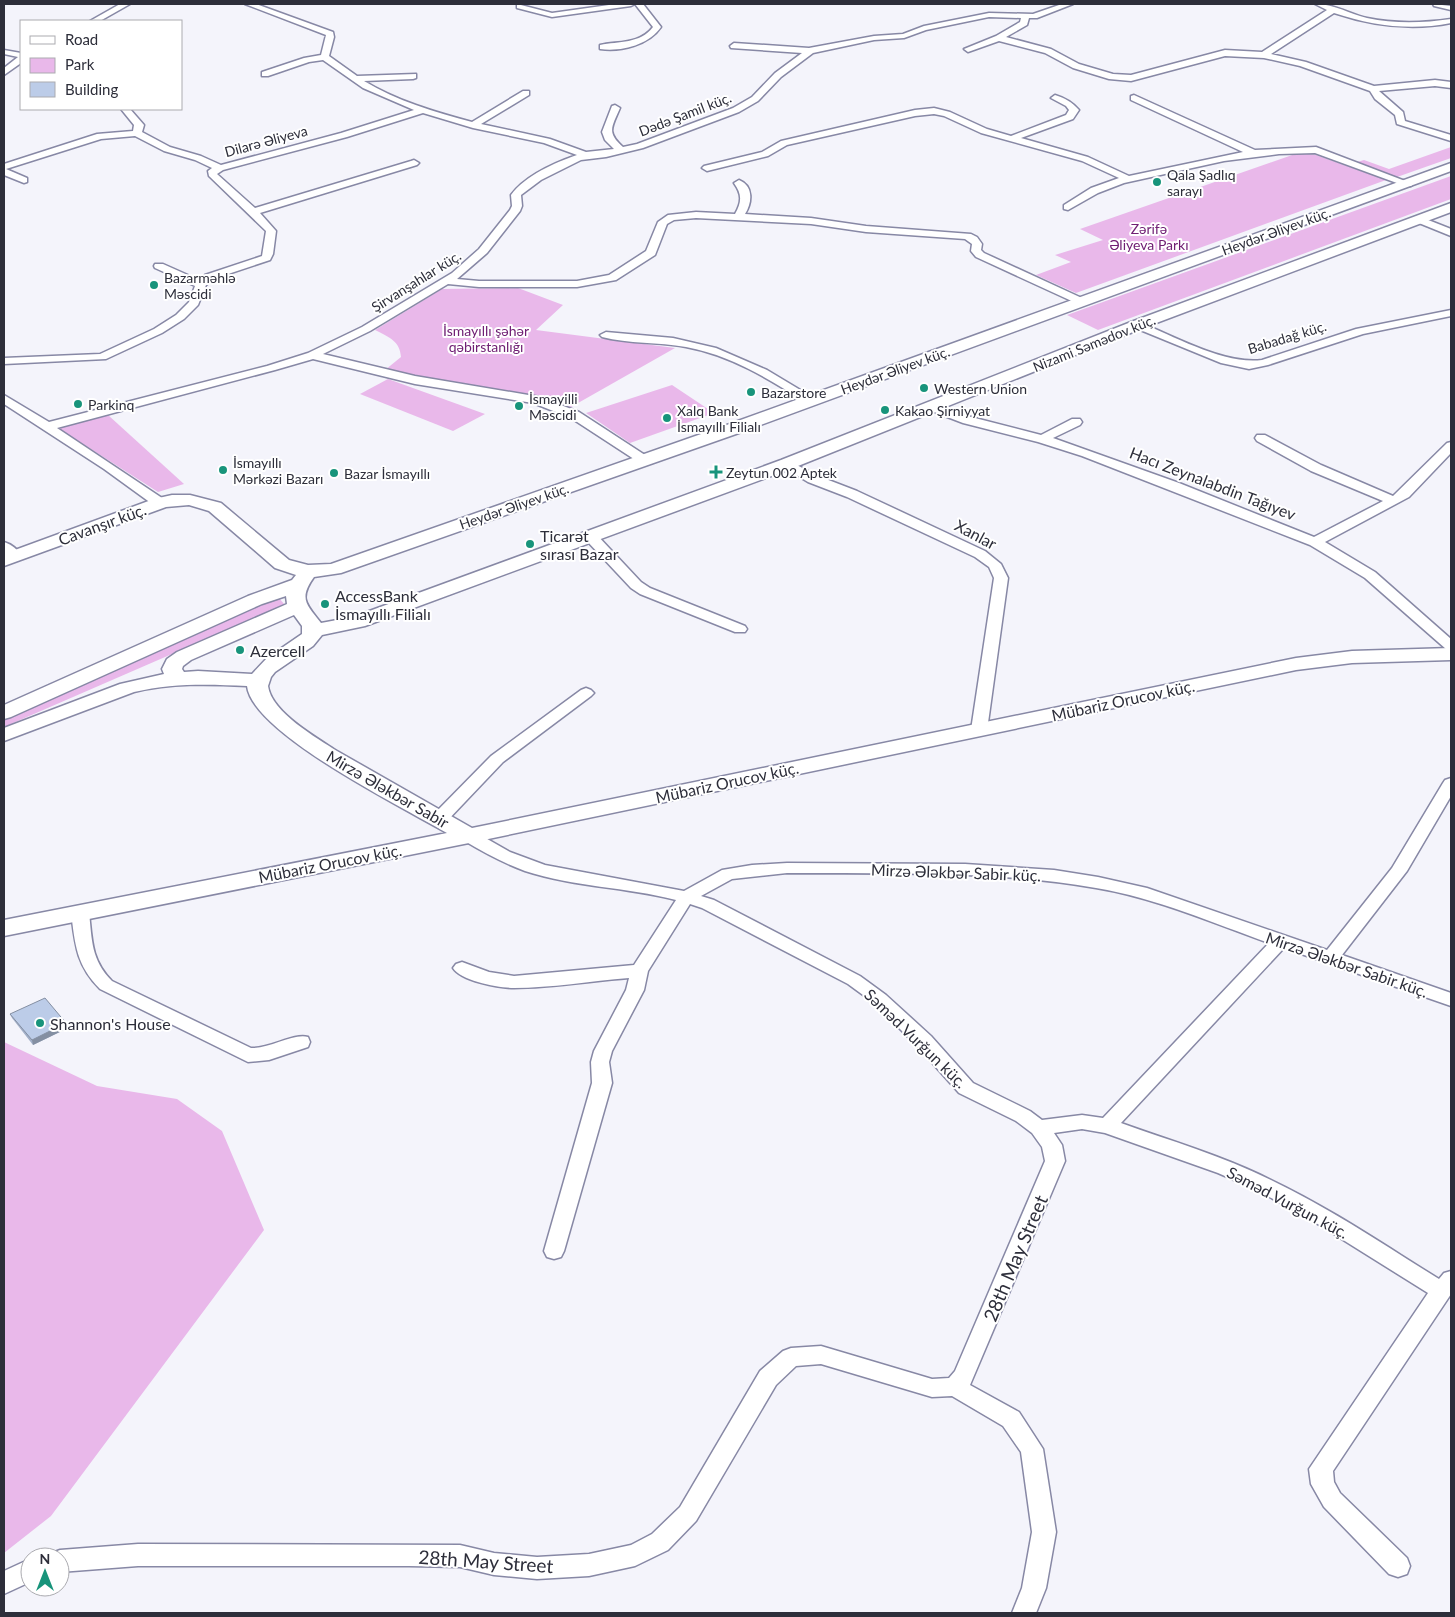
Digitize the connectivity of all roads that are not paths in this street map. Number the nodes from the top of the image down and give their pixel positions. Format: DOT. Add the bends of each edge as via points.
graph roads {
  1 [pos="126,4"];
  2 [pos="249,4"];
  3 [pos="631,4"];
  4 [pos="639,4"];
  5 [pos="1070,4"];
  6 [pos="1319,4"];
  7 [pos="1437,4"];
  8 [pos="520,6"];
  9 [pos="1451,8"];
  10 [pos="1332,10"];
  11 [pos="1025,16"];
  12 [pos="96,20"];
  13 [pos="1451,21"];
  14 [pos="999,38"];
  15 [pos="780,39"];
  16 [pos="734,46"];
  17 [pos="603,47"];
  18 [pos="822,48"];
  19 [pos="968,49"];
  20 [pos="4,52"];
  21 [pos="810,52"];
  22 [pos="20,54"];
  23 [pos="1264,55"];
  24 [pos="325,58"];
  25 [pos="20,60"];
  26 [pos="4,72"];
  27 [pos="265,74"];
  28 [pos="413,76"];
  29 [pos="356,79"];
  30 [pos="1451,84"];
  31 [pos="1374,89"];
  32 [pos="526,93"];
  33 [pos="1055,98"];
  34 [pos="1134,98"];
  35 [pos="926,102"];
  36 [pos="615,108"];
  37 [pos="126,110"];
  38 [pos="423,110"];
  39 [pos="934,111"];
  40 [pos="473,124"];
  41 [pos="137,133"];
  42 [pos="1451,138"];
  43 [pos="1011,139"];
  44 [pos="621,151"];
  45 [pos="585,154"];
  46 [pos="1255,154"];
  47 [pos="414,162"];
  48 [pos="4,167"];
  49 [pos="1451,167"];
  50 [pos="220,168"];
  51 [pos="707,168"];
  52 [pos="4,172"];
  53 [pos="1126,178"];
  54 [pos="24,180"];
  55 [pos="740,183"];
  56 [pos="1408,184"];
  57 [pos="1068,207"];
  58 [pos="1451,207"];
  59 [pos="253,212"];
  60 [pos="738,216"];
  61 [pos="1418,219"];
  62 [pos="1451,234"];
  63 [pos="159,266"];
  64 [pos="447,281"];
  65 [pos="202,284"];
  66 [pos="1080,302"];
  67 [pos="1451,313"];
  68 [pos="1437,315"];
  69 [pos="1451,324"];
  70 [pos="1137,325"];
  71 [pos="606,335"];
  72 [pos="312,355"];
  73 [pos="4,361"];
  74 [pos="4,399"];
  75 [pos="812,400"];
  76 [pos="933,407"];
  77 [pos="1076,422"];
  78 [pos="46,427"];
  79 [pos="1261,438"];
  80 [pos="1042,439"];
  81 [pos="1451,446"];
  82 [pos="644,460"];
  83 [pos="1437,460"];
  84 [pos="1451,462"];
  85 [pos="787,464"];
  86 [pos="1394,501"];
  87 [pos="160,503"];
  88 [pos="591,537"];
  89 [pos="1315,542"];
  90 [pos="8,554"];
  91 [pos="303,578"];
  92 [pos="297,607"];
  93 [pos="740,629"];
  94 [pos="313,631"];
  95 [pos="1451,646"];
  96 [pos="1451,654"];
  97 [pos="176,677"];
  98 [pos="258,681"];
  99 [pos="586,693"];
  100 [pos="4,713"];
  101 [pos="979,730"];
  102 [pos="4,735"];
  103 [pos="1451,783"];
  104 [pos="439,819"];
  105 [pos="469,836"];
  106 [pos="687,896"];
  107 [pos="80,912"];
  108 [pos="4,928"];
  109 [pos="1281,941"];
  110 [pos="1330,958"];
  111 [pos="462,968"];
  112 [pos="639,971"];
  113 [pos="1451,1000"];
  114 [pos="301,1042"];
  115 [pos="1106,1126"];
  116 [pos="1040,1128"];
  117 [pos="554,1251"];
  118 [pos="1446,1285"];
  119 [pos="955,1387"];
  120 [pos="70,1560"];
  121 [pos="1398,1566"];
  122 [pos="20,1575"];
  123 [pos="4,1583"];
  124 [pos="1024,1613"];
  1 -- 12 [label="street"];
  2 -- 24 [label="street" via="330,34"];
  3 -- 8 [label="street" via="552,14"];
  4 -- 17 [label="street" via="657,27 654,33 629,44"];
  5 -- 11 [label="street, Dədə Şamil küç." via="1046,13"];
  6 -- 10 [label="street"];
  7 -- 9 [label="street"];
  10 -- 13 [label="street" via="1405,26"];
  10 -- 23 [label="street"];
  11 -- 14 [label="street" via="1024,23"];
  11 -- 18 [label="street, Dədə Şamil küç." via="989,16 924,28 904,36"];
  14 -- 19 [label="street"];
  14 -- 23 [label="street" via="1121,79 1211,55"];
  15 -- 18 [label="street"];
  16 -- 21 [label="street"];
  18 -- 21 [label="street, Dədə Şamil küç."];
  20 -- 22 [label="street"];
  21 -- 44 [label="street, Dədə Şamil küç." via="778,75 755,99 736,110"];
  23 -- 31 [label="street" via="1303,64"];
  24 -- 27 [label="street" via="307,60"];
  24 -- 29 [label="street"];
  25 -- 26 [label="street"];
  28 -- 29 [label="street"];
  29 -- 38 [label="street"];
  30 -- 31 [label="street"];
  31 -- 42 [label="street" via="1378,97 1400,114 1400,122"];
  32 -- 40 [label="street"];
  33 -- 43 [label="street" via="1074,110 1070,117"];
  34 -- 46 [label="street"];
  35 -- 39 [label="street"];
  36 -- 44 [label="street" via="605,132"];
  37 -- 41 [label="street" via="139,125"];
  38 -- 40 [label="street"];
  38 -- 50 [label="street, Dilarə Əliyeva"];
  39 -- 43 [label="street"];
  39 -- 51 [label="street" via="784,143 765,154"];
  40 -- 45 [label="street"];
  41 -- 48 [label="street" via="100,136"];
  41 -- 50 [label="street, Dilarə Əliyeva" via="168,150"];
  43 -- 53 [label="street" via="1085,159"];
  44 -- 45 [label="street, Dədə Şamil küç."];
  45 -- 64 [label="street, Şirvanşahlar küç." via="521,189 516,195 515,211 483,251"];
  46 -- 53 [label="street"];
  46 -- 56 [label="street" via="1316,150"];
  47 -- 59 [label="street"];
  49 -- 56 [label="street, Heydər Əliyev küç."];
  50 -- 59 [label="street" via="212,174 220,185"];
  52 -- 54 [label="street"];
  53 -- 57 [label="street" via="1102,186"];
  55 -- 60 [label="street" via="746,191 747,204"];
  56 -- 66 [label="street, Heydər Əliyev küç."];
  58 -- 61 [label="street, Nizami Səmədov küç."];
  59 -- 65 [label="street" via="271,231 266,258 209,277"];
  60 -- 64 [label="street" via="672,217 663,222 651,254 612,278 591,283 479,284"];
  60 -- 66 [label="street" via="811,221 866,230 967,236 974,239 980,255"];
  61 -- 62 [label="street"];
  61 -- 70 [label="street, Nizami Səmədov küç."];
  63 -- 65 [label="street"];
  64 -- 72 [label="street, Şirvanşahlar küç." via="366,329"];
  65 -- 73 [label="street" via="194,303 180,317 102,357"];
  66 -- 75 [label="street, Heydər Əliyev küç."];
  67 -- 68 [label="street, Babadağ küç."];
  68 -- 69 [label="street"];
  68 -- 70 [label="street, Babadağ küç." via="1360,331 1250,365 1225,361"];
  70 -- 76 [label="street, Nizami Səmədov küç."];
  71 -- 75 [label="street" via="711,350 758,368"];
  72 -- 78 [label="street, Şirvanşahlar küç."];
  72 -- 82 [label="street" via="415,380 536,400 575,415"];
  74 -- 78 [label="street"];
  75 -- 82 [label="street, Heydər Əliyev küç."];
  76 -- 80 [label="street, Hacı Zeynalabdin Tağıyev" via="967,420"];
  76 -- 85 [label="street, Nizami Səmədov küç."];
  77 -- 80 [label="street"];
  78 -- 87 [label="street"];
  79 -- 86 [label="street" via="1316,468"];
  80 -- 89 [label="street, Hacı Zeynalabdin Tağıyev" via="1174,486"];
  81 -- 83 [label="street"];
  82 -- 91 [label="street, Heydər Əliyev küç."];
  83 -- 84 [label="street"];
  83 -- 86 [label="street"];
  85 -- 88 [label="street, Nizami Səmədov küç."];
  85 -- 101 [label="street, Xanlar" via="812,479 852,494 980,554 1000,570"];
  86 -- 89 [label="street"];
  87 -- 90 [label="street, Cavanşır küç."];
  87 -- 91 [label="street, Cavanşır küç." via="190,500 215,507"];
  88 -- 93 [label="street" via="644,591"];
  88 -- 94 [label="street, Nizami Səmədov küç." via="353,624"];
  89 -- 95 [label="street, Hacı Zeynalabdin Tağıyev" via="1370,575"];
  91 -- 92 [label="street" via="294,593"];
  91 -- 100 [label="street"];
  92 -- 94 [label="street"];
  92 -- 97 [label="street" via="184,656 174,663 172,669"];
  94 -- 98 [label="street" via="306,643 273,664"];
  96 -- 101 [label="street, Mübariz Orucov küç." via="1352,657 1296,664"];
  97 -- 98 [label="street"];
  97 -- 102 [label="street" via="126,688"];
  98 -- 104 [label="street, Mirzə Ələkbər Sabir" via="257,690 265,704 309,742 361,776"];
  99 -- 104 [label="street" via="497,759"];
  101 -- 105 [label="street, Mübariz Orucov küç."];
  103 -- 110 [label="street" via="1399,871"];
  104 -- 105 [label="street, Mirzə Ələkbər Sabir"];
  105 -- 106 [label="street, Mirzə Ələkbər Sabir" via="511,860 542,870"];
  105 -- 107 [label="street, Mübariz Orucov küç."];
  106 -- 109 [label="street, Mirzə Ələkbər Sabir küç." via="728,874 752,870 1012,871 1123,887"];
  106 -- 112 [label="street"];
  106 -- 116 [label="street, Səməd Vurğun küç." via="854,980 880,999 924,1041 966,1088"];
  107 -- 108 [label="street, Mübariz Orucov küç."];
  107 -- 114 [label="street" via="86,962 106,985 248,1055 271,1054"];
  109 -- 110 [label="street, Mirzə Ələkbər Sabir küç."];
  109 -- 115 [label="street"];
  110 -- 113 [label="street, Mirzə Ələkbər Sabir küç."];
  111 -- 112 [label="street" via="480,977 514,982"];
  112 -- 117 [label="street" via="635,990 603,1051 600,1062 602,1083"];
  115 -- 116 [label="street, Səməd Vurğun küç." via="1082,1122"];
  115 -- 118 [label="street, Səməd Vurğun küç." via="1264,1185"];
  116 -- 119 [label="street, 28th May Street" via="1052,1145 1055,1161 1051,1174 964,1376"];
  118 -- 121 [label="street, Səməd Vurğun küç." via="1321,1469 1323,1484 1332,1500"];
  119 -- 120 [label="street, 28th May Street" via="932,1388 821,1355 791,1357 768,1378 688,1514 660,1542 635,1555 589,1565 537,1568 494,1564 460,1556 408,1555 138,1555"];
  119 -- 124 [label="street" via="1010,1419 1032,1449 1044,1532 1034,1588"];
  122 -- 123 [label="street"];
}
